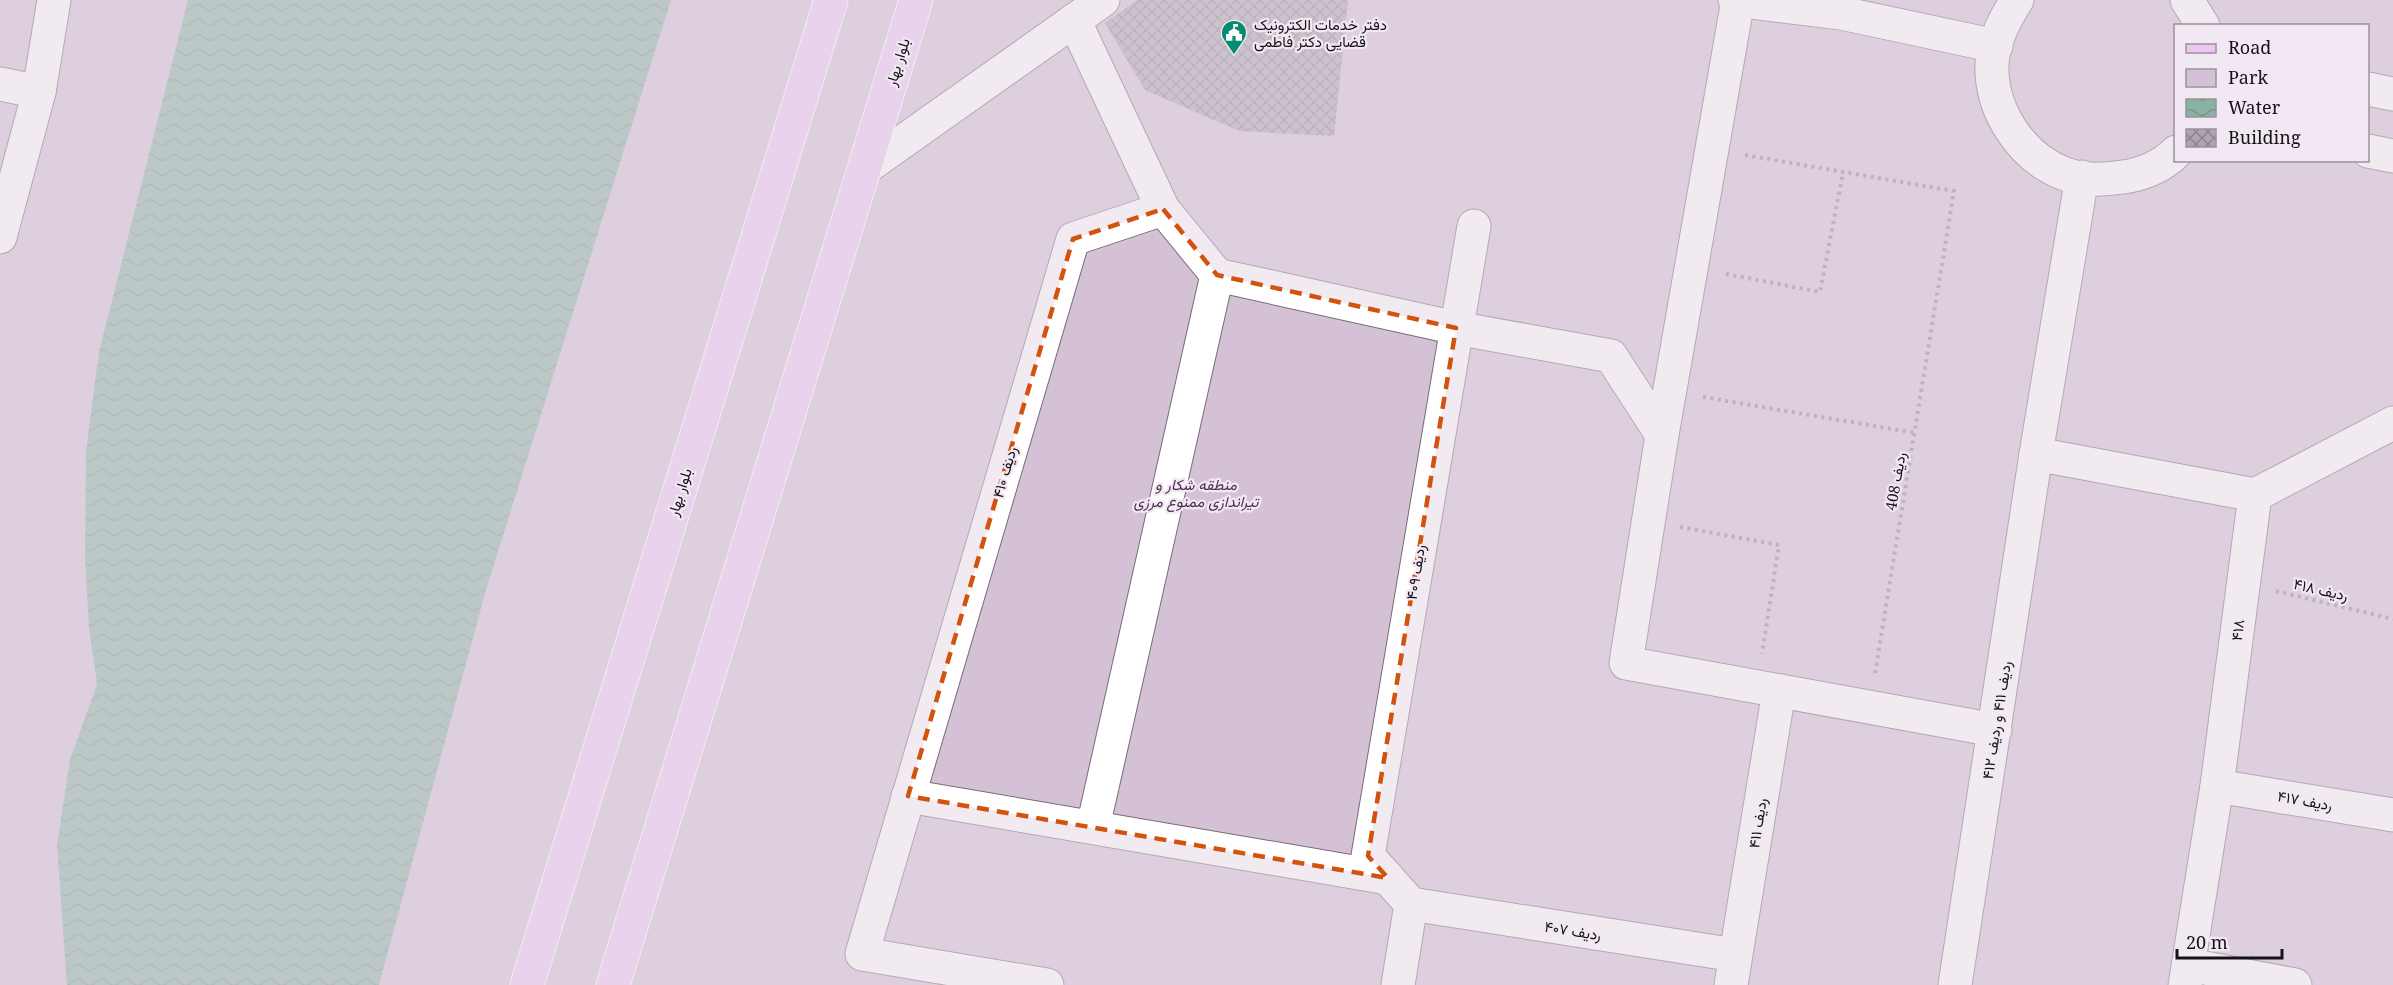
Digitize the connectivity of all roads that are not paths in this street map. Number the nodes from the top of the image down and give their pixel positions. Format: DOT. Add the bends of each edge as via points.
graph roads {
  1 [pos="54,0"];
  2 [pos="831,0"];
  3 [pos="916,0"];
  4 [pos="1103,0"];
  5 [pos="1737,0"];
  6 [pos="2017,0"];
  7 [pos="2187,0"];
  8 [pos="1074,20"];
  9 [pos="2202,24"];
  10 [pos="1996,46"];
  11 [pos="0,84"];
  12 [pos="2369,89"];
  13 [pos="39,92"];
  14 [pos="2393,94"];
  15 [pos="2369,151"];
  16 [pos="2174,153"];
  17 [pos="2393,156"];
  18 [pos="864,169"];
  19 [pos="2082,177"];
  20 [pos="1163,209"];
  21 [pos="1474,226"];
  22 [pos="0,237"];
  23 [pos="1217,275"];
  24 [pos="1456,328"];
  25 [pos="2393,423"];
  26 [pos="1662,435"];
  27 [pos="2036,454"];
  28 [pos="2255,495"];
  29 [pos="1768,689"];
  30 [pos="1995,730"];
  31 [pos="2217,786"];
  32 [pos="908,796"];
  33 [pos="2393,815"];
  34 [pos="1093,827"];
  35 [pos="1388,878"];
  36 [pos="1410,904"];
  37 [pos="1733,970"];
  38 [pos="2187,975"];
  39 [pos="528,985"];
  40 [pos="613,985"];
  41 [pos="1047,985"];
  42 [pos="1398,985"];
  43 [pos="1955,985"];
  44 [pos="2295,985"];
  1 -- 13 [label="street"];
  2 -- 39 [label="main road, بلوار بهار"];
  3 -- 18 [label="main road, بلوار بهار"];
  4 -- 8 [label="street"];
  5 -- 10 [label="street" via="1841,13"];
  5 -- 26 [label="street"];
  6 -- 10 [label="street" via="2000,27"];
  7 -- 9 [label="street"];
  8 -- 18 [label="street"];
  8 -- 20 [label="street"];
  10 -- 19 [label="street" via="1992,62 1995,98 2010,130 2034,157 2065,174"];
  11 -- 13 [label="street"];
  12 -- 14 [label="street"];
  13 -- 22 [label="street"];
  15 -- 17 [label="street"];
  16 -- 19 [label="street" via="2139,175 2102,181"];
  18 -- 40 [label="main road, بلوار بهار"];
  19 -- 27 [label="street, ردیف ۴۱۱ و ردیف ۴۱۲"];
  20 -- 23 [label="street"];
  20 -- 32 [label="street, ردیف ۴۱۰" via="1073,239"];
  21 -- 24 [label="street, ردیف ۴۰۹"];
  23 -- 24 [label="street"];
  23 -- 34 [label="street"];
  24 -- 26 [label="street" via="1611,356"];
  24 -- 35 [label="street, ردیف ۴۰۹" via="1368,856"];
  25 -- 28 [label="street"];
  26 -- 29 [label="street" via="1626,663"];
  27 -- 28 [label="street"];
  27 -- 30 [label="street, ردیف ۴۱۱ و ردیف ۴۱۲"];
  28 -- 31 [label="street, ۴۱۸"];
  29 -- 30 [label="street"];
  29 -- 37 [label="street, ردیف ۴۱۱"];
  30 -- 43 [label="street, ردیف ۴۱۱ و ردیف ۴۱۲"];
  31 -- 33 [label="street, ردیف ۴۱۷"];
  31 -- 38 [label="street, ۴۱۸"];
  32 -- 34 [label="street"];
  32 -- 41 [label="street" via="862,954"];
  34 -- 35 [label="street"];
  35 -- 36 [label="street, ردیف ۴۰۹"];
  36 -- 37 [label="street, ردیف ۴۰۷"];
  36 -- 42 [label="street"];
  38 -- 44 [label="street"];
}
